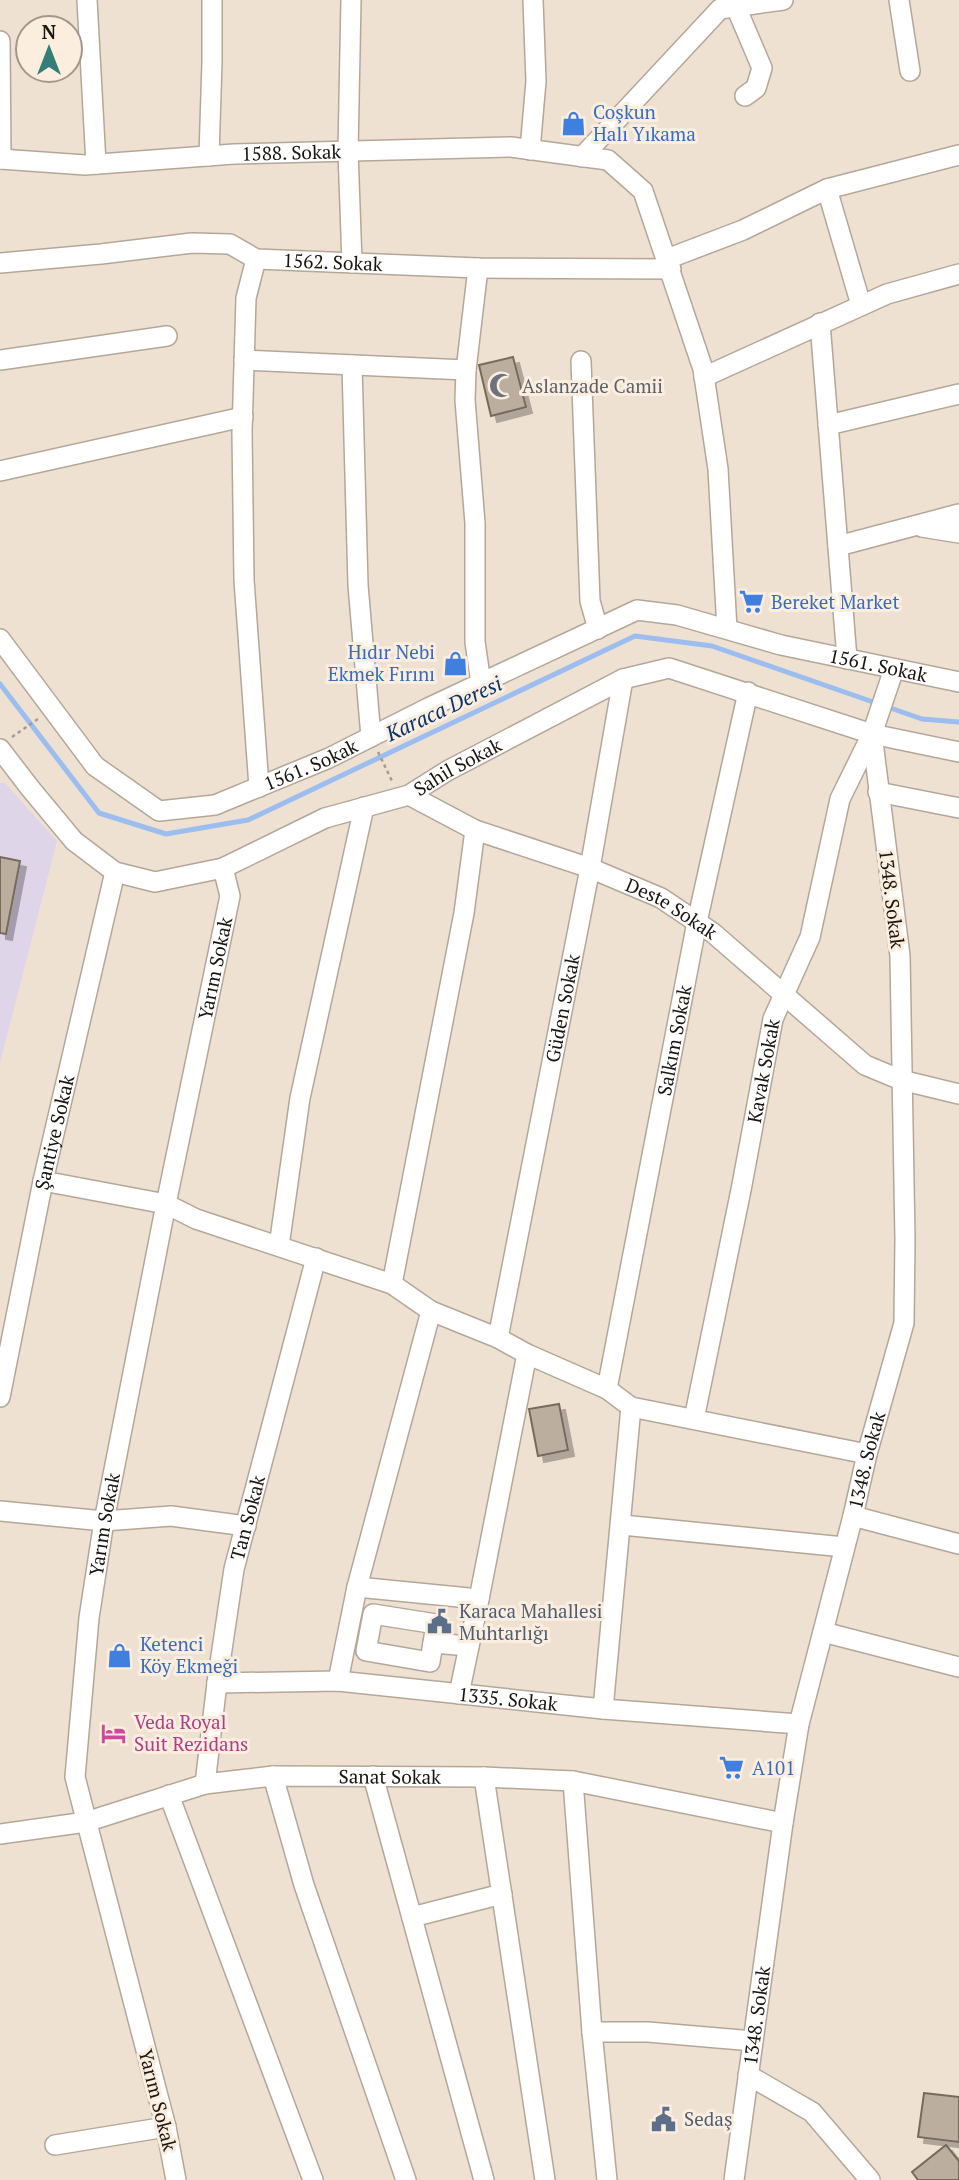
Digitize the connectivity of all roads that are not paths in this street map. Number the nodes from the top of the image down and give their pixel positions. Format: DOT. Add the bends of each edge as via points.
graph roads {
  1 [pos="87,0"];
  2 [pos="212,0"];
  3 [pos="351,0"];
  4 [pos="533,0"];
  5 [pos="783,0"];
  6 [pos="899,0"];
  7 [pos="736,7"];
  8 [pos="0,41"];
  9 [pos="910,71"];
  10 [pos="745,96"];
  11 [pos="530,150"];
  12 [pos="348,151"];
  13 [pos="959,155"];
  14 [pos="209,156"];
  15 [pos="582,157"];
  16 [pos="1,159"];
  17 [pos="96,164"];
  18 [pos="827,189"];
  19 [pos="256,259"];
  20 [pos="0,263"];
  21 [pos="352,263"];
  22 [pos="669,264"];
  23 [pos="478,268"];
  24 [pos="959,274"];
  25 [pos="861,305"];
  26 [pos="820,323"];
  27 [pos="167,336"];
  28 [pos="0,360"];
  29 [pos="244,360"];
  30 [pos="581,361"];
  31 [pos="352,365"];
  32 [pos="466,370"];
  33 [pos="704,377"];
  34 [pos="959,394"];
  35 [pos="243,417"];
  36 [pos="828,425"];
  37 [pos="0,471"];
  38 [pos="959,514"];
  39 [pos="914,526"];
  40 [pos="959,533"];
  41 [pos="838,546"];
  42 [pos="598,629"];
  43 [pos="727,629"];
  44 [pos="0,639"];
  45 [pos="847,659"];
  46 [pos="894,669"];
  47 [pos="623,679"];
  48 [pos="959,682"];
  49 [pos="481,683"];
  50 [pos="748,692"];
  51 [pos="872,734"];
  52 [pos="371,737"];
  53 [pos="5,743"];
  54 [pos="959,752"];
  55 [pos="19,774"];
  56 [pos="0,781"];
  57 [pos="259,787"];
  58 [pos="878,792"];
  59 [pos="404,797"];
  60 [pos="364,807"];
  61 [pos="959,808"];
  62 [pos="475,830"];
  63 [pos="223,868"];
  64 [pos="590,868"];
  65 [pos="115,872"];
  66 [pos="697,922"];
  67 [pos="785,994"];
  68 [pos="901,1080"];
  69 [pos="959,1094"];
  70 [pos="43,1181"];
  71 [pos="166,1204"];
  72 [pos="279,1246"];
  73 [pos="316,1258"];
  74 [pos="392,1284"];
  75 [pos="431,1311"];
  76 [pos="498,1338"];
  77 [pos="527,1354"];
  78 [pos="607,1389"];
  79 [pos="0,1397"];
  80 [pos="631,1407"];
  81 [pos="694,1419"];
  82 [pos="867,1454"];
  83 [pos="0,1511"];
  84 [pos="853,1516"];
  85 [pos="104,1521"];
  86 [pos="622,1525"];
  87 [pos="246,1526"];
  88 [pos="959,1544"];
  89 [pos="844,1547"];
  90 [pos="357,1587"];
  91 [pos="414,1593"];
  92 [pos="479,1600"];
  93 [pos="408,1619"];
  94 [pos="349,1627"];
  95 [pos="370,1630"];
  96 [pos="823,1632"];
  97 [pos="433,1643"];
  98 [pos="469,1646"];
  99 [pos="400,1657"];
  100 [pos="959,1667"];
  101 [pos="338,1681"];
  102 [pos="217,1683"];
  103 [pos="394,1687"];
  104 [pos="459,1694"];
  105 [pos="603,1709"];
  106 [pos="799,1724"];
  107 [pos="273,1776"];
  108 [pos="373,1776"];
  109 [pos="484,1777"];
  110 [pos="573,1781"];
  111 [pos="205,1783"];
  112 [pos="169,1795"];
  113 [pos="86,1822"];
  114 [pos="783,1823"];
  115 [pos="0,1834"];
  116 [pos="502,1894"];
  117 [pos="412,1917"];
  118 [pos="592,2032"];
  119 [pos="753,2041"];
  120 [pos="748,2075"];
  121 [pos="166,2127"];
  122 [pos="55,2145"];
  123 [pos="176,2180"];
  124 [pos="313,2180"];
  125 [pos="406,2180"];
  126 [pos="484,2180"];
  127 [pos="545,2180"];
  128 [pos="607,2180"];
  129 [pos="734,2180"];
  130 [pos="870,2180"];
  1 -- 17 [label="street"];
  2 -- 14 [label="street"];
  3 -- 12 [label="street"];
  4 -- 11 [label="street" via="536,81"];
  5 -- 7 [label="street"];
  6 -- 9 [label="street"];
  7 -- 10 [label="street" via="762,68 756,88"];
  7 -- 15 [label="street" via="720,9"];
  8 -- 16 [label="street"];
  11 -- 12 [label="street, 1588. Sokak"];
  11 -- 15 [label="street, 1588. Sokak"];
  12 -- 14 [label="street, 1588. Sokak"];
  12 -- 21 [label="street"];
  13 -- 18 [label="street"];
  14 -- 17 [label="street, 1588. Sokak"];
  15 -- 22 [label="street, 1588. Sokak" via="608,160 643,191"];
  16 -- 17 [label="street, 1588. Sokak"];
  18 -- 22 [label="street"];
  18 -- 25 [label="street"];
  19 -- 20 [label="street, 1562. Sokak" via="230,244 192,243"];
  19 -- 21 [label="street, 1562. Sokak"];
  19 -- 29 [label="street" via="246,298"];
  21 -- 23 [label="street, 1562. Sokak"];
  22 -- 23 [label="street, 1562. Sokak"];
  22 -- 33 [label="street, 1588. Sokak"];
  23 -- 32 [label="street"];
  24 -- 25 [label="street" via="887,293"];
  25 -- 26 [label="street"];
  26 -- 33 [label="street"];
  26 -- 36 [label="street"];
  27 -- 28 [label="street"];
  29 -- 31 [label="street"];
  29 -- 35 [label="street"];
  30 -- 42 [label="street" via="590,601"];
  31 -- 32 [label="street"];
  31 -- 52 [label="street" via="358,585"];
  32 -- 49 [label="street" via="475,523 475,642"];
  33 -- 43 [label="street, 1588. Sokak" via="718,469"];
  34 -- 36 [label="street"];
  35 -- 37 [label="street"];
  35 -- 57 [label="street" via="243,580"];
  36 -- 41 [label="street"];
  38 -- 39 [label="street"];
  39 -- 40 [label="street"];
  39 -- 41 [label="street"];
  41 -- 45 [label="street"];
  42 -- 43 [label="street, 1561. Sokak" via="637,610"];
  42 -- 49 [label="street, 1561. Sokak"];
  43 -- 45 [label="street, 1561. Sokak"];
  44 -- 57 [label="street, 1561. Sokak" via="95,766 159,811 215,806"];
  45 -- 46 [label="street, 1561. Sokak"];
  46 -- 48 [label="street, 1561. Sokak"];
  46 -- 51 [label="street, Kavak Sokak"];
  47 -- 50 [label="street, Sahil Sokak" via="669,668"];
  47 -- 59 [label="street, Sahil Sokak"];
  47 -- 64 [label="street, Güden Sokak"];
  49 -- 52 [label="street, 1561. Sokak"];
  50 -- 51 [label="street, Sahil Sokak"];
  50 -- 66 [label="street, Salkım Sokak"];
  51 -- 54 [label="street, Sahil Sokak"];
  51 -- 58 [label="street, 1348. Sokak"];
  51 -- 67 [label="street, Kavak Sokak" via="840,799 810,937"];
  52 -- 57 [label="street, 1561. Sokak"];
  53 -- 55 [label="street, Sahil Sokak"];
  55 -- 56 [label="street"];
  55 -- 65 [label="street, Sahil Sokak" via="74,841"];
  58 -- 61 [label="street"];
  58 -- 68 [label="street, 1348. Sokak" via="900,956"];
  59 -- 60 [label="street, Sahil Sokak"];
  59 -- 62 [label="street, Deste Sokak"];
  60 -- 63 [label="street, Sahil Sokak" via="325,818"];
  60 -- 72 [label="street" via="300,1098"];
  62 -- 64 [label="street, Deste Sokak"];
  62 -- 74 [label="street" via="464,914"];
  63 -- 65 [label="street, Sahil Sokak" via="155,882"];
  63 -- 71 [label="street, Yarım Sokak" via="230,896"];
  64 -- 66 [label="street, Deste Sokak" via="661,898"];
  64 -- 76 [label="street, Güden Sokak"];
  65 -- 70 [label="street, Şantiye Sokak"];
  66 -- 67 [label="street, Deste Sokak"];
  66 -- 78 [label="street, Salkım Sokak"];
  67 -- 68 [label="street, Deste Sokak" via="866,1065"];
  67 -- 81 [label="street, Kavak Sokak" via="773,1019"];
  68 -- 69 [label="street, Deste Sokak"];
  68 -- 82 [label="street, 1348. Sokak" via="904,1323"];
  70 -- 71 [label="street"];
  70 -- 79 [label="street, Şantiye Sokak"];
  71 -- 72 [label="street" via="196,1219"];
  71 -- 85 [label="street, Yarım Sokak"];
  72 -- 73 [label="street"];
  73 -- 74 [label="street"];
  73 -- 87 [label="street, Tan Sokak"];
  74 -- 75 [label="street"];
  75 -- 76 [label="street"];
  75 -- 90 [label="street"];
  76 -- 77 [label="street"];
  77 -- 78 [label="street"];
  77 -- 92 [label="street"];
  78 -- 80 [label="street"];
  80 -- 81 [label="street"];
  80 -- 86 [label="street"];
  81 -- 82 [label="street"];
  82 -- 84 [label="street, 1348. Sokak"];
  83 -- 85 [label="street"];
  84 -- 88 [label="street"];
  84 -- 89 [label="street, 1348. Sokak"];
  85 -- 87 [label="street" via="171,1516"];
  85 -- 113 [label="street, Yarım Sokak" via="89,1618 75,1777"];
  86 -- 89 [label="street"];
  86 -- 105 [label="street"];
  87 -- 102 [label="street, Tan Sokak" via="234,1570"];
  89 -- 96 [label="street, 1348. Sokak"];
  90 -- 91 [label="street"];
  90 -- 94 [label="street"];
  91 -- 92 [label="street"];
  91 -- 93 [label="street"];
  92 -- 98 [label="street"];
  93 -- 95 [label="street" via="373,1614"];
  93 -- 97 [label="street" via="436,1624"];
  94 -- 95 [label="street"];
  94 -- 101 [label="street"];
  95 -- 99 [label="street" via="366,1651"];
  96 -- 100 [label="street"];
  96 -- 106 [label="street, 1348. Sokak"];
  97 -- 98 [label="street"];
  97 -- 99 [label="street" via="430,1661"];
  98 -- 104 [label="street"];
  99 -- 103 [label="street"];
  101 -- 102 [label="street, 1335. Sokak"];
  101 -- 103 [label="street, 1335. Sokak"];
  102 -- 111 [label="street, Tan Sokak"];
  103 -- 104 [label="street, 1335. Sokak"];
  104 -- 105 [label="street, 1335. Sokak"];
  105 -- 106 [label="street, 1335. Sokak"];
  106 -- 114 [label="street, 1348. Sokak"];
  107 -- 108 [label="street, Sanat Sokak"];
  107 -- 111 [label="street, Sanat Sokak"];
  107 -- 125 [label="street" via="304,1885"];
  108 -- 109 [label="street, Sanat Sokak"];
  108 -- 117 [label="street"];
  109 -- 110 [label="street, Sanat Sokak"];
  109 -- 116 [label="street"];
  110 -- 114 [label="street, Sanat Sokak"];
  110 -- 118 [label="street"];
  111 -- 112 [label="street, Sanat Sokak"];
  112 -- 113 [label="street, Sanat Sokak"];
  112 -- 124 [label="street"];
  113 -- 115 [label="street, Sanat Sokak"];
  113 -- 121 [label="street, Yarım Sokak"];
  114 -- 119 [label="street, 1348. Sokak"];
  116 -- 117 [label="street"];
  116 -- 127 [label="street"];
  117 -- 126 [label="street"];
  118 -- 119 [label="street"];
  118 -- 128 [label="street"];
  119 -- 120 [label="street, 1348. Sokak"];
  120 -- 129 [label="street, 1348. Sokak"];
  120 -- 130 [label="street" via="812,2112"];
  121 -- 122 [label="street"];
  121 -- 123 [label="street, Yarım Sokak"];
}
